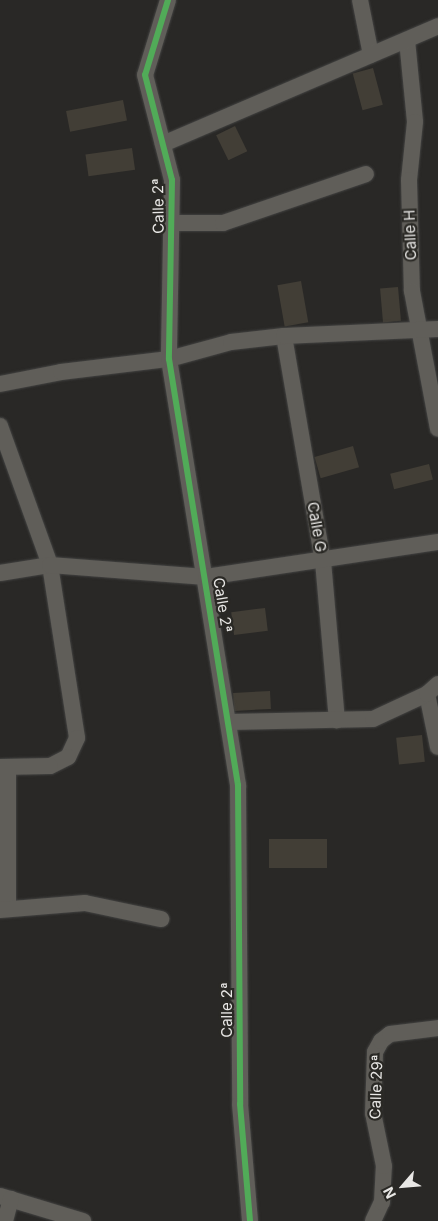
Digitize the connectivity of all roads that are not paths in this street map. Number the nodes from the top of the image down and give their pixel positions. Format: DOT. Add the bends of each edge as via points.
graph roads {
  1 [pos="168,0"];
  2 [pos="360,0"];
  3 [pos="438,26"];
  4 [pos="406,40"];
  5 [pos="371,55"];
  6 [pos="163,144"];
  7 [pos="366,174"];
  8 [pos="172,223"];
  9 [pos="438,329"];
  10 [pos="419,331"];
  11 [pos="284,336"];
  12 [pos="169,359"];
  13 [pos="0,384"];
  14 [pos="0,426"];
  15 [pos="438,429"];
  16 [pos="438,542"];
  17 [pos="323,561"];
  18 [pos="50,565"];
  19 [pos="0,573"];
  20 [pos="206,577"];
  21 [pos="432,689"];
  22 [pos="337,720"];
  23 [pos="229,722"];
  24 [pos="438,747"];
  25 [pos="4,768"];
  26 [pos="4,910"];
  27 [pos="161,919"];
  28 [pos="438,1028"];
  29 [pos="6,1198"];
  30 [pos="5,1221"];
  31 [pos="83,1221"];
  32 [pos="250,1221"];
  33 [pos="373,1221"];
  1 -- 6 [label="street, Calle 2ª" via="146,75"];
  2 -- 5 [label="street"];
  3 -- 4 [label="street"];
  4 -- 5 [label="street"];
  4 -- 10 [label="street, Calle H" via="415,122 409,180 412,291"];
  5 -- 6 [label="street"];
  6 -- 8 [label="street, Calle 2ª" via="172,180"];
  7 -- 8 [label="street" via="223,223"];
  8 -- 12 [label="street, Calle 2ª"];
  9 -- 10 [label="street"];
  10 -- 11 [label="street"];
  10 -- 15 [label="street, Calle H"];
  11 -- 12 [label="street" via="231,342"];
  11 -- 17 [label="street, Calle G"];
  12 -- 13 [label="street" via="61,372"];
  12 -- 20 [label="street, Calle 2ª"];
  14 -- 18 [label="street"];
  16 -- 17 [label="street"];
  17 -- 20 [label="street"];
  17 -- 22 [label="street, Calle G"];
  18 -- 19 [label="street"];
  18 -- 20 [label="street"];
  18 -- 25 [label="street" via="77,738 68,757 50,766"];
  20 -- 23 [label="street, Calle 2ª"];
  21 -- 22 [label="street" via="373,720"];
  21 -- 24 [label="street"];
  22 -- 23 [label="street"];
  23 -- 32 [label="street, Calle 2ª" via="238,785 240,1104"];
  25 -- 26 [label="street"];
  26 -- 27 [label="street" via="85,903"];
  28 -- 33 [label="street, Calle 29ª" via="390,1034 375,1052 373,1113 384,1166 382,1202"];
  29 -- 30 [label="street"];
  29 -- 31 [label="street"];
}
